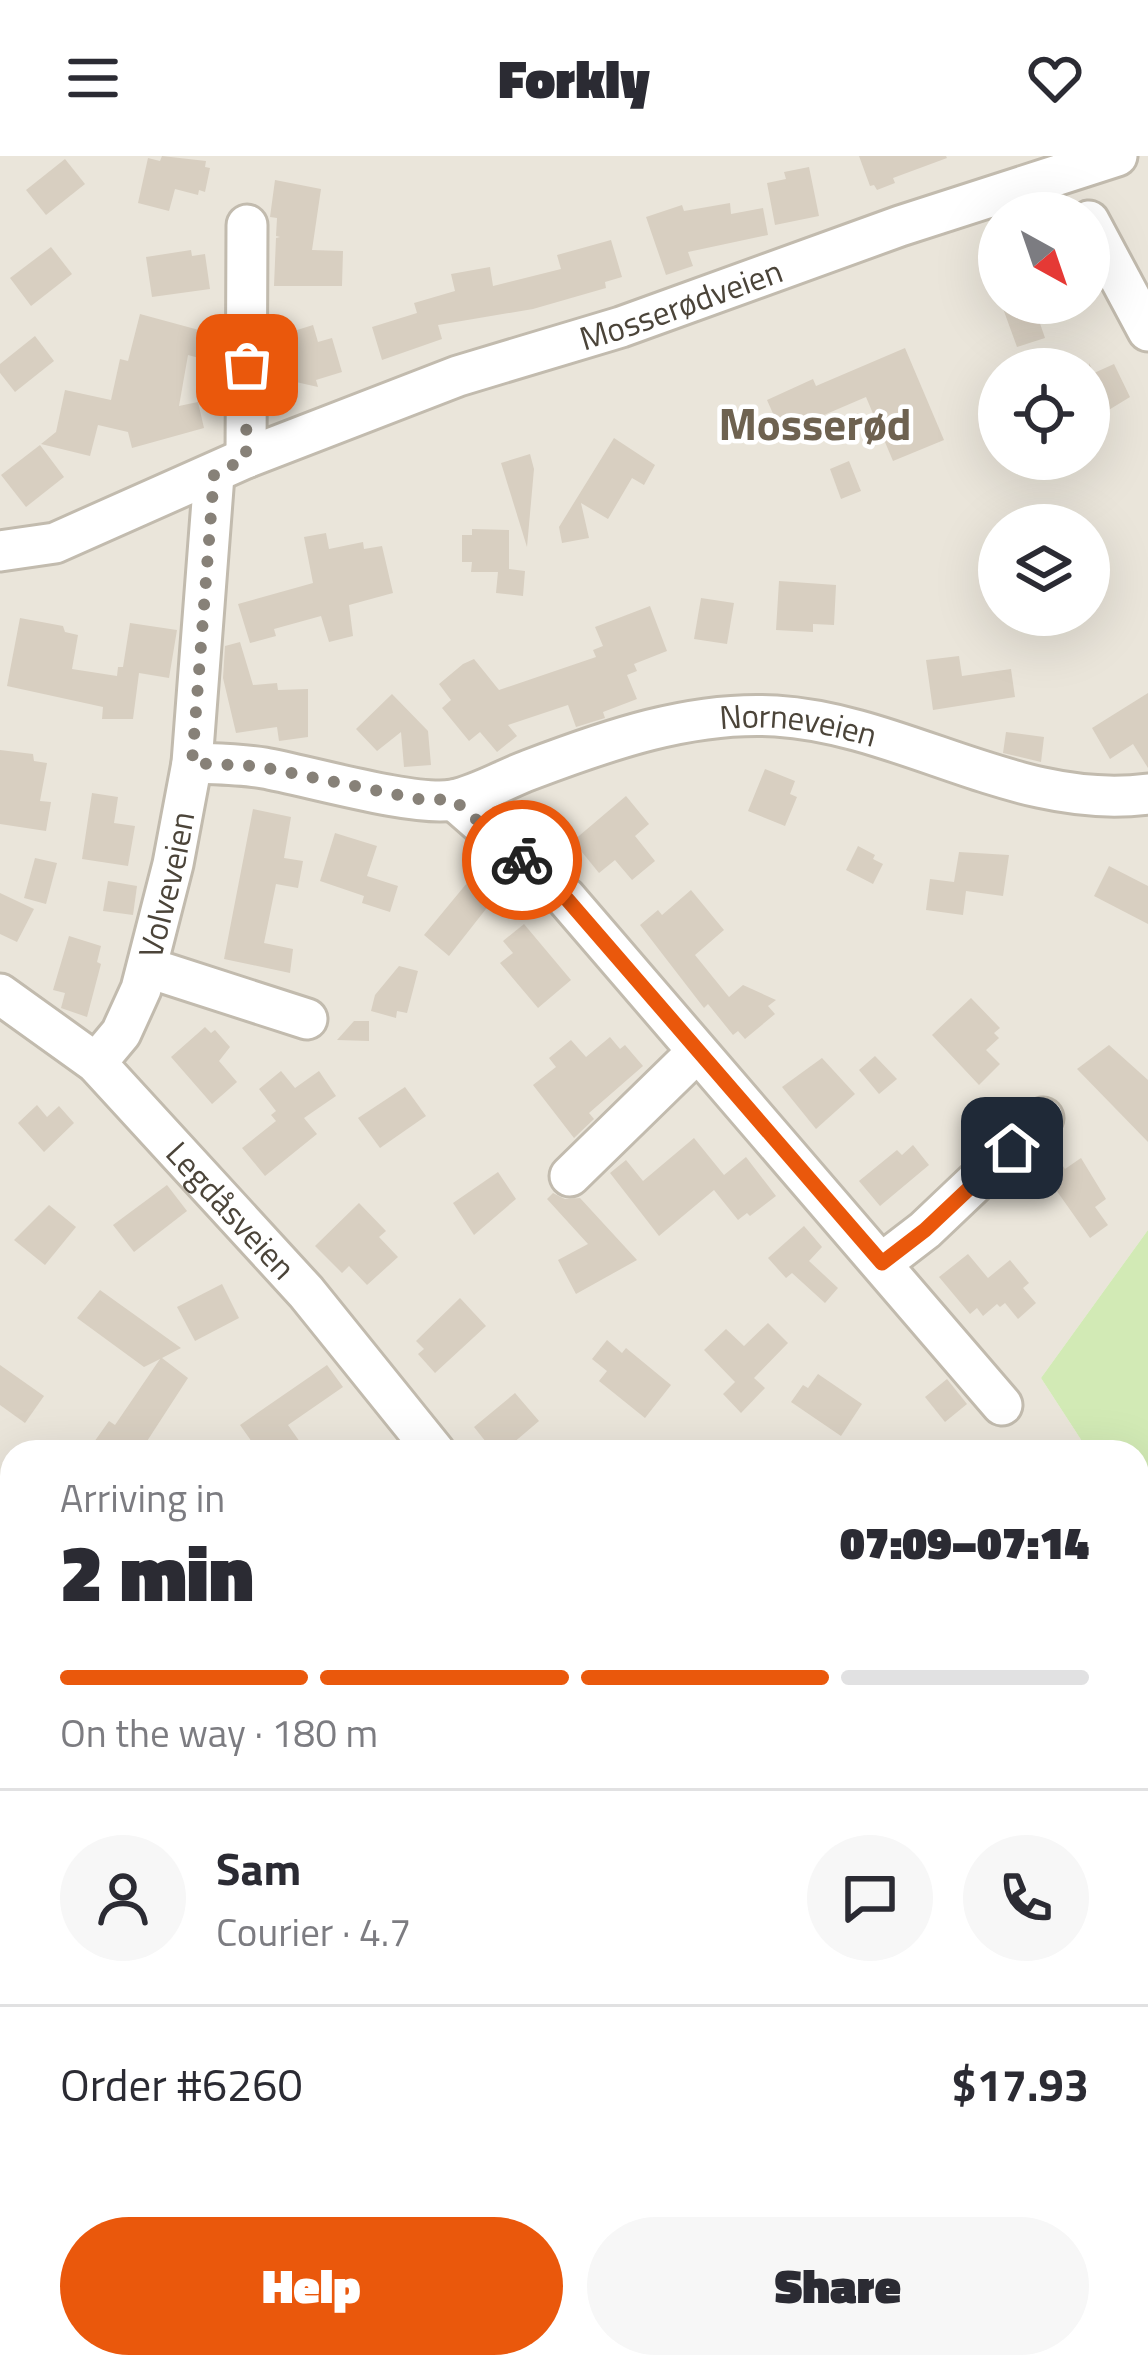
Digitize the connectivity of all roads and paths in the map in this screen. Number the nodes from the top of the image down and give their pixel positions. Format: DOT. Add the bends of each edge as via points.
graph roads {
  1 [pos="1117,156"];
  2 [pos="1064,172"];
  3 [pos="1074,192"];
  4 [pos="247,225"];
  5 [pos="1110,260"];
  6 [pos="1148,331"];
  7 [pos="230,467"];
  8 [pos="0,551"];
  9 [pos="192,763"];
  10 [pos="1148,794"];
  11 [pos="454,800"];
  12 [pos="148,968"];
  13 [pos="0,994"];
  14 [pos="307,1019"];
  15 [pos="697,1052"];
  16 [pos="96,1064"];
  17 [pos="1043,1118"];
  18 [pos="569,1176"];
  19 [pos="882,1263"];
  20 [pos="1002,1405"];
  21 [pos="425,1440"];
  1 -- 2 [label="street, Mosserødveien"];
  2 -- 3 [label="street"];
  2 -- 7 [label="street, Mosserødveien" via="458,376"];
  4 -- 7 [label="street"];
  5 -- 6 [label="street"];
  7 -- 8 [label="street, Mosserødveien" via="55,542"];
  7 -- 9 [label="street, Volveveien"];
  9 -- 11 [label="street" via="257,766"];
  9 -- 12 [label="street, Volveveien"];
  10 -- 11 [label="street, Norneveien" via="1060,793 830,724 723,716 584,750"];
  11 -- 15 [label="street" via="566,898"];
  12 -- 14 [label="street"];
  12 -- 16 [label="street, Volveveien" via="122,1033"];
  13 -- 16 [label="street, Legdåsveien"];
  15 -- 18 [label="street"];
  15 -- 19 [label="street"];
  16 -- 21 [label="street, Legdåsveien" via="307,1292"];
  17 -- 19 [label="street"];
  19 -- 20 [label="street"];
}
